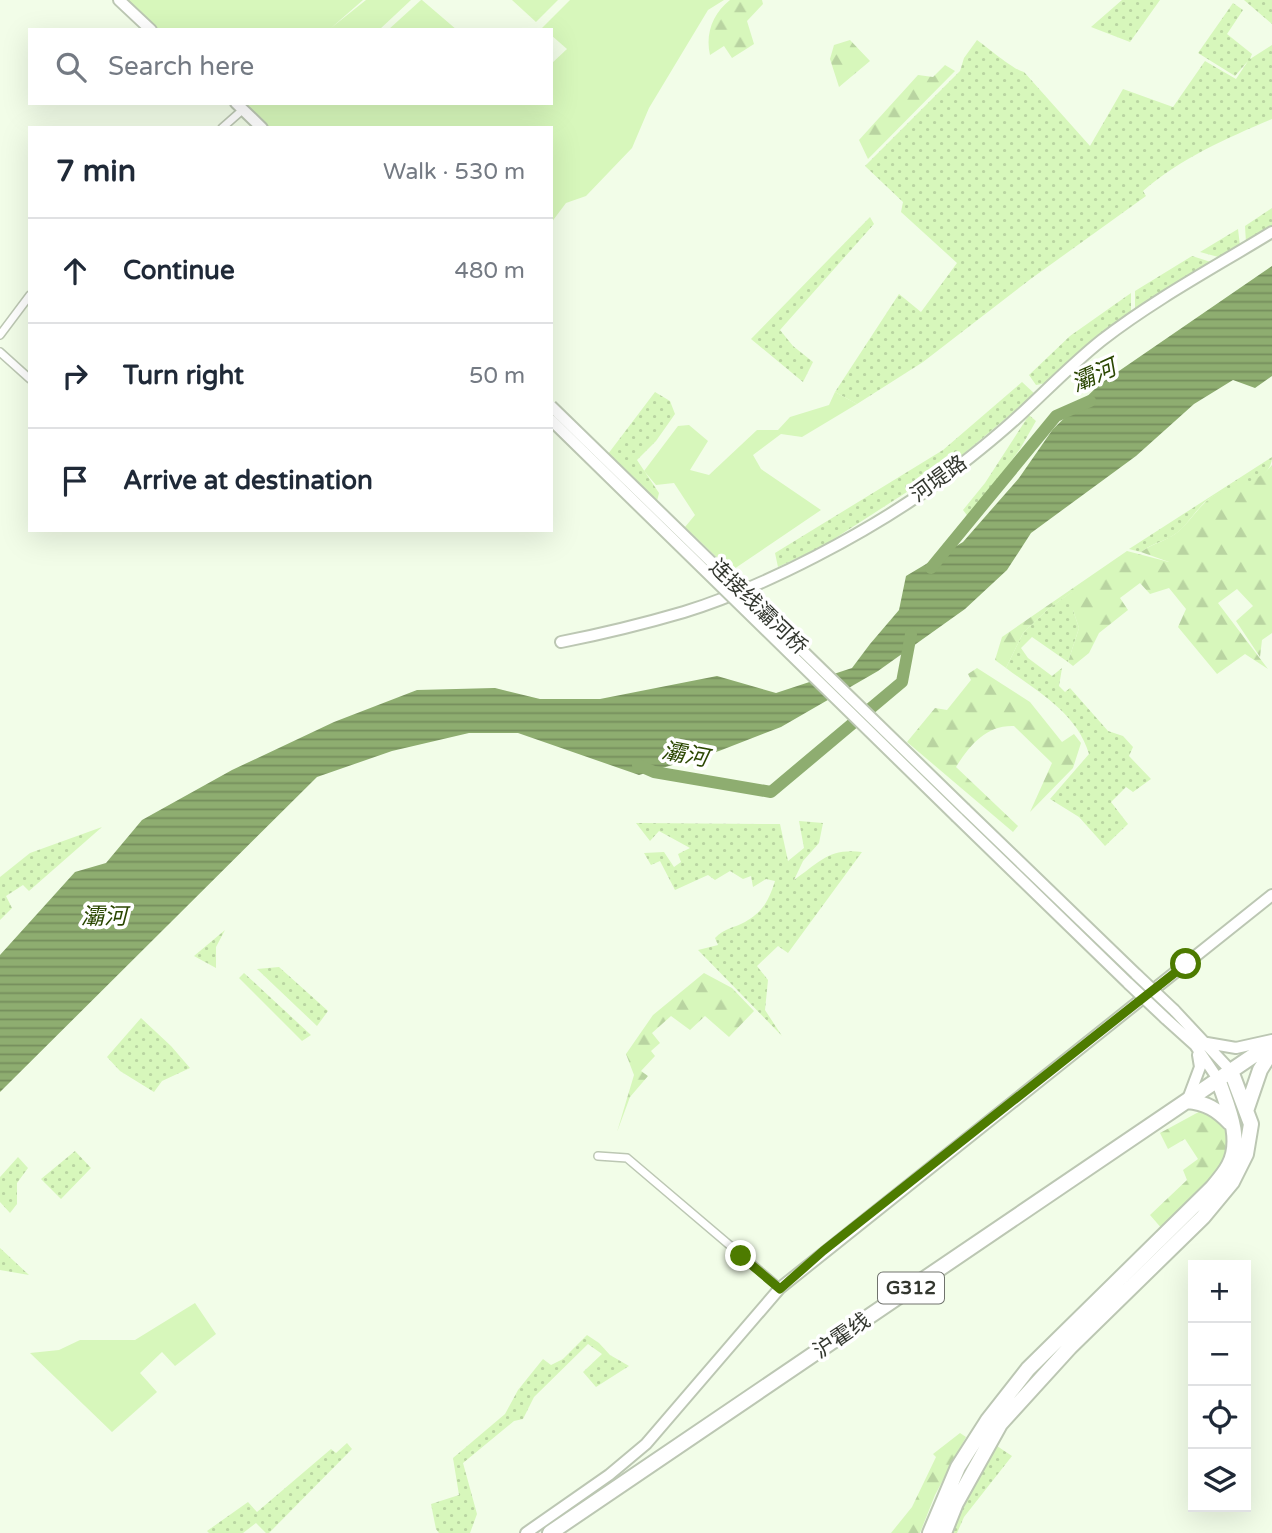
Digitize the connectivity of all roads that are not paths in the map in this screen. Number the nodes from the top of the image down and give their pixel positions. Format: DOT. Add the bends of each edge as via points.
graph roads {
  1 [pos="119,0"];
  2 [pos="128,0"];
  3 [pos="148,28"];
  4 [pos="157,28"];
  5 [pos="237,108"];
  6 [pos="224,126"];
  7 [pos="251,126"];
  8 [pos="260,126"];
  9 [pos="1272,232"];
  10 [pos="28,298"];
  11 [pos="0,335"];
  12 [pos="0,352"];
  13 [pos="28,377"];
  14 [pos="553,408"];
  15 [pos="553,422"];
  16 [pos="561,642"];
  17 [pos="961,813"];
  18 [pos="1272,895"];
  19 [pos="1133,979"];
  20 [pos="1272,1042"];
  21 [pos="1202,1046"];
  22 [pos="1272,1051"];
  23 [pos="1231,1071"];
  24 [pos="1218,1079"];
  25 [pos="1187,1101"];
  26 [pos="1246,1111"];
  27 [pos="1233,1125"];
  28 [pos="598,1156"];
  29 [pos="780,1289"];
  30 [pos="526,1533"];
  31 [pos="551,1533"];
  32 [pos="930,1533"];
  33 [pos="944,1533"];
  1 -- 3 [label="main road"];
  2 -- 4 [label="main road"];
  5 -- 6 [label="street"];
  5 -- 7 [label="main road"];
  5 -- 8 [label="main road"];
  9 -- 16 [label="main road, 河堤路" via="1126,322 968,459 869,526 723,598"];
  10 -- 11 [label="street"];
  12 -- 13 [label="street"];
  14 -- 17 [label="main road, 连接线灞河桥, bridge"];
  15 -- 17 [label="main road, 连接线灞河桥, bridge"];
  17 -- 19 [label="main road"];
  18 -- 29 [label="main road"];
  19 -- 21 [label="main road, bridge" via="1165,1018"];
  19 -- 21 [label="main road, bridge" via="1174,1010"];
  20 -- 21 [label="main road" via="1236,1048"];
  20 -- 23 [label="highway, 沪霍线 / G312"];
  21 -- 23 [label="main road"];
  21 -- 24 [label="main road"];
  21 -- 25 [label="main road" via="1200,1067"];
  22 -- 26 [label="highway"];
  23 -- 24 [label="highway, 沪霍线 / G312"];
  23 -- 26 [label="highway"];
  24 -- 25 [label="highway, 沪霍线 / G312"];
  24 -- 27 [label="highway"];
  25 -- 27 [label="highway" via="1208,1104"];
  25 -- 31 [label="highway, 沪霍线 / G312"];
  26 -- 33 [label="highway" via="1251,1124 1246,1154 1232,1182 1000,1424"];
  27 -- 32 [label="highway" via="1235,1145 1229,1165 1212,1188 1028,1369 988,1420 958,1467"];
  28 -- 29 [label="street" via="627,1158"];
  29 -- 30 [label="main road" via="646,1444"];
}
